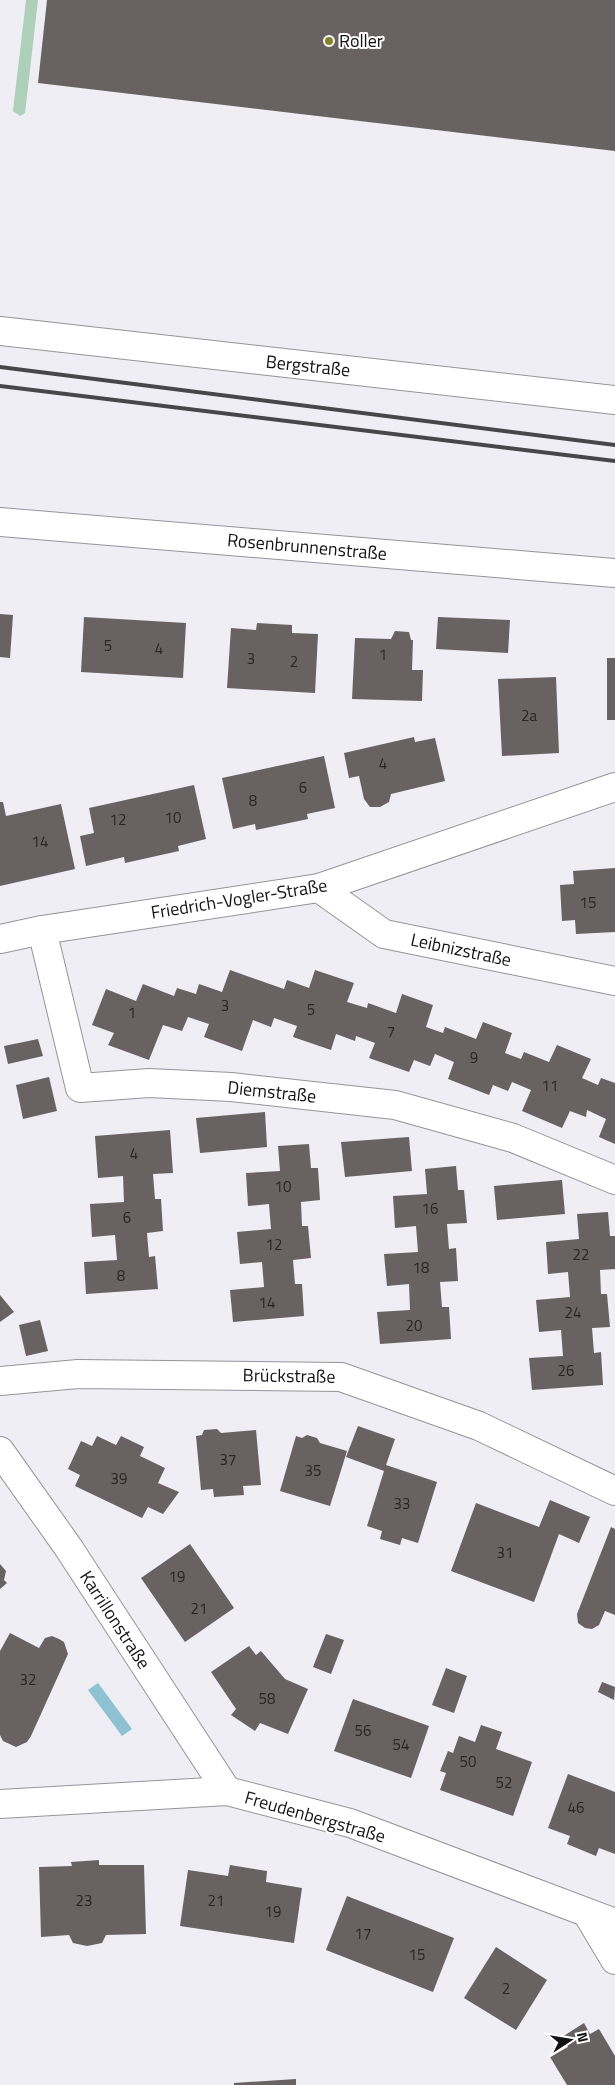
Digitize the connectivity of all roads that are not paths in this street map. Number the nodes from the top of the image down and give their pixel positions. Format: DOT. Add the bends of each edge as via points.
graph roads {
  1 [pos="0,331"];
  2 [pos="615,400"];
  3 [pos="0,522"];
  4 [pos="615,573"];
  5 [pos="615,787"];
  6 [pos="319,888"];
  7 [pos="42,930"];
  8 [pos="0,939"];
  9 [pos="615,981"];
  10 [pos="615,1180"];
  11 [pos="0,1381"];
  12 [pos="0,1452"];
  13 [pos="615,1490"];
  14 [pos="227,1791"];
  15 [pos="0,1804"];
  16 [pos="587,1913"];
  17 [pos="615,1923"];
  18 [pos="615,1960"];
  1 -- 2 [label="street, Bergstraße"];
  3 -- 4 [label="street, Rosenbrunnenstraße"];
  5 -- 6 [label="street, Friedrich-Vogler-Straße"];
  6 -- 7 [label="street, Friedrich-Vogler-Straße"];
  6 -- 9 [label="street, Leibnizstraße" via="384,934"];
  7 -- 8 [label="street, Friedrich-Vogler-Straße"];
  7 -- 10 [label="street, Diemstraße" via="80,1088 149,1083 231,1087 395,1105 513,1138"];
  11 -- 13 [label="street, Brückstraße" via="78,1374 341,1376 479,1426"];
  12 -- 14 [label="street, Karrillonstraße" via="68,1547"];
  14 -- 15 [label="street, Freudenbergstraße"];
  14 -- 16 [label="street, Freudenbergstraße" via="350,1823"];
  16 -- 17 [label="street, Freudenbergstraße"];
  16 -- 18 [label="street"];
}
